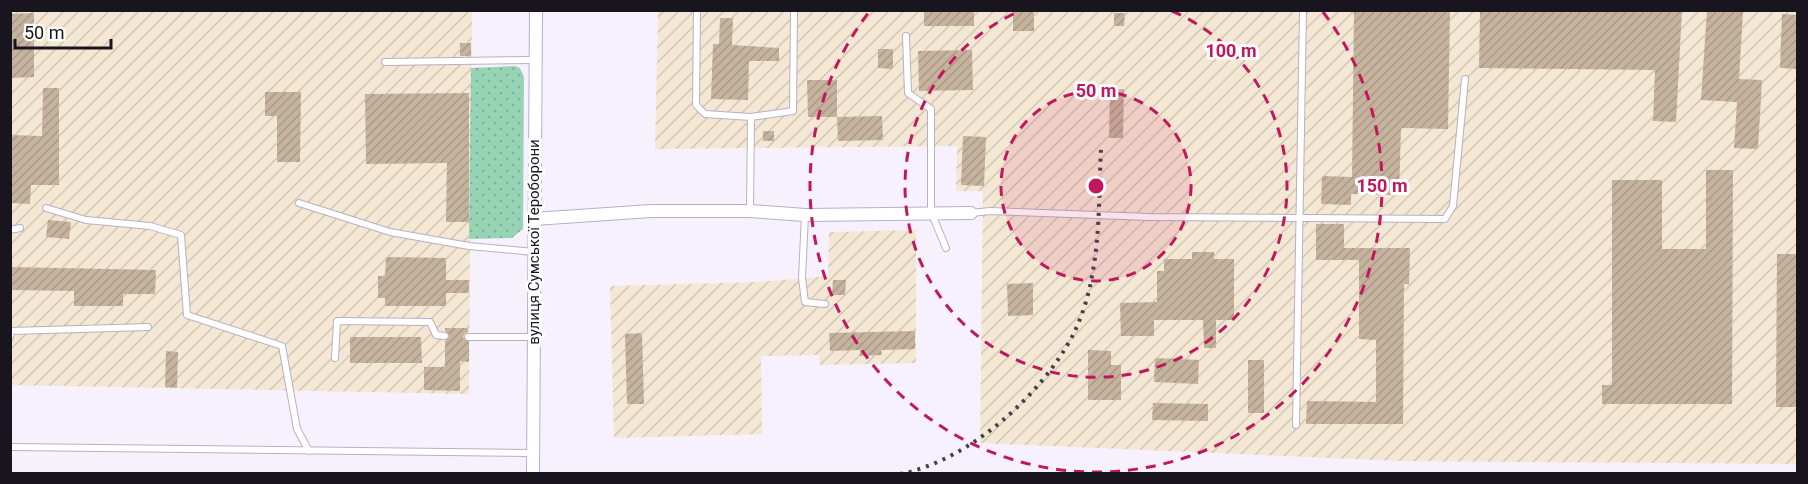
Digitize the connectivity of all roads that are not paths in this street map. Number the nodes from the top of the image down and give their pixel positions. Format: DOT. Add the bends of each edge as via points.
graph roads {
  1 [pos="536,10"];
  2 [pos="697,10"];
  3 [pos="794,10"];
  4 [pos="1303,10"];
  5 [pos="906,36"];
  6 [pos="535,60"];
  7 [pos="385,62"];
  8 [pos="1465,79"];
  9 [pos="751,117"];
  10 [pos="298,203"];
  11 [pos="46,208"];
  12 [pos="750,211"];
  13 [pos="931,212"];
  14 [pos="970,213"];
  15 [pos="805,215"];
  16 [pos="1298,218"];
  17 [pos="534,219"];
  18 [pos="20,228"];
  19 [pos="10,230"];
  20 [pos="946,248"];
  21 [pos="534,252"];
  22 [pos="825,304"];
  23 [pos="148,327"];
  24 [pos="445,336"];
  25 [pos="10,337"];
  26 [pos="468,337"];
  27 [pos="533,337"];
  28 [pos="335,358"];
  29 [pos="1296,425"];
  30 [pos="10,447"];
  31 [pos="309,451"];
  32 [pos="533,453"];
  33 [pos="533,474"];
  1 -- 6 [label="street, вулиця Сумської Тероборони"];
  2 -- 9 [label="lane" via="696,105 705,114"];
  3 -- 9 [label="lane" via="793,111"];
  4 -- 16 [label="lane"];
  5 -- 13 [label="lane" via="908,93 932,109"];
  6 -- 7 [label="lane"];
  6 -- 17 [label="street, вулиця Сумської Тероборони"];
  8 -- 16 [label="lane" via="1453,206 1445,219"];
  9 -- 12 [label="lane"];
  10 -- 21 [label="lane" via="390,232"];
  11 -- 31 [label="lane" via="86,220 150,226 181,235 187,315 282,346 297,429"];
  12 -- 15 [label="street"];
  12 -- 17 [label="street" via="651,211"];
  13 -- 14 [label="street"];
  13 -- 15 [label="street"];
  13 -- 20 [label="lane"];
  14 -- 16 [label="lane"];
  15 -- 22 [label="lane" via="805,302"];
  16 -- 29 [label="lane"];
  17 -- 21 [label="street, вулиця Сумської Тероборони"];
  18 -- 19 [label="lane"];
  21 -- 27 [label="street, вулиця Сумської Тероборони"];
  23 -- 25 [label="lane" via="11,331"];
  24 -- 28 [label="lane" via="436,335 430,322 337,321"];
  26 -- 27 [label="lane"];
  27 -- 32 [label="street, вулиця Сумської Тероборони"];
  30 -- 31 [label="lane"];
  31 -- 32 [label="lane"];
  32 -- 33 [label="street, вулиця Сумської Тероборони"];
}
